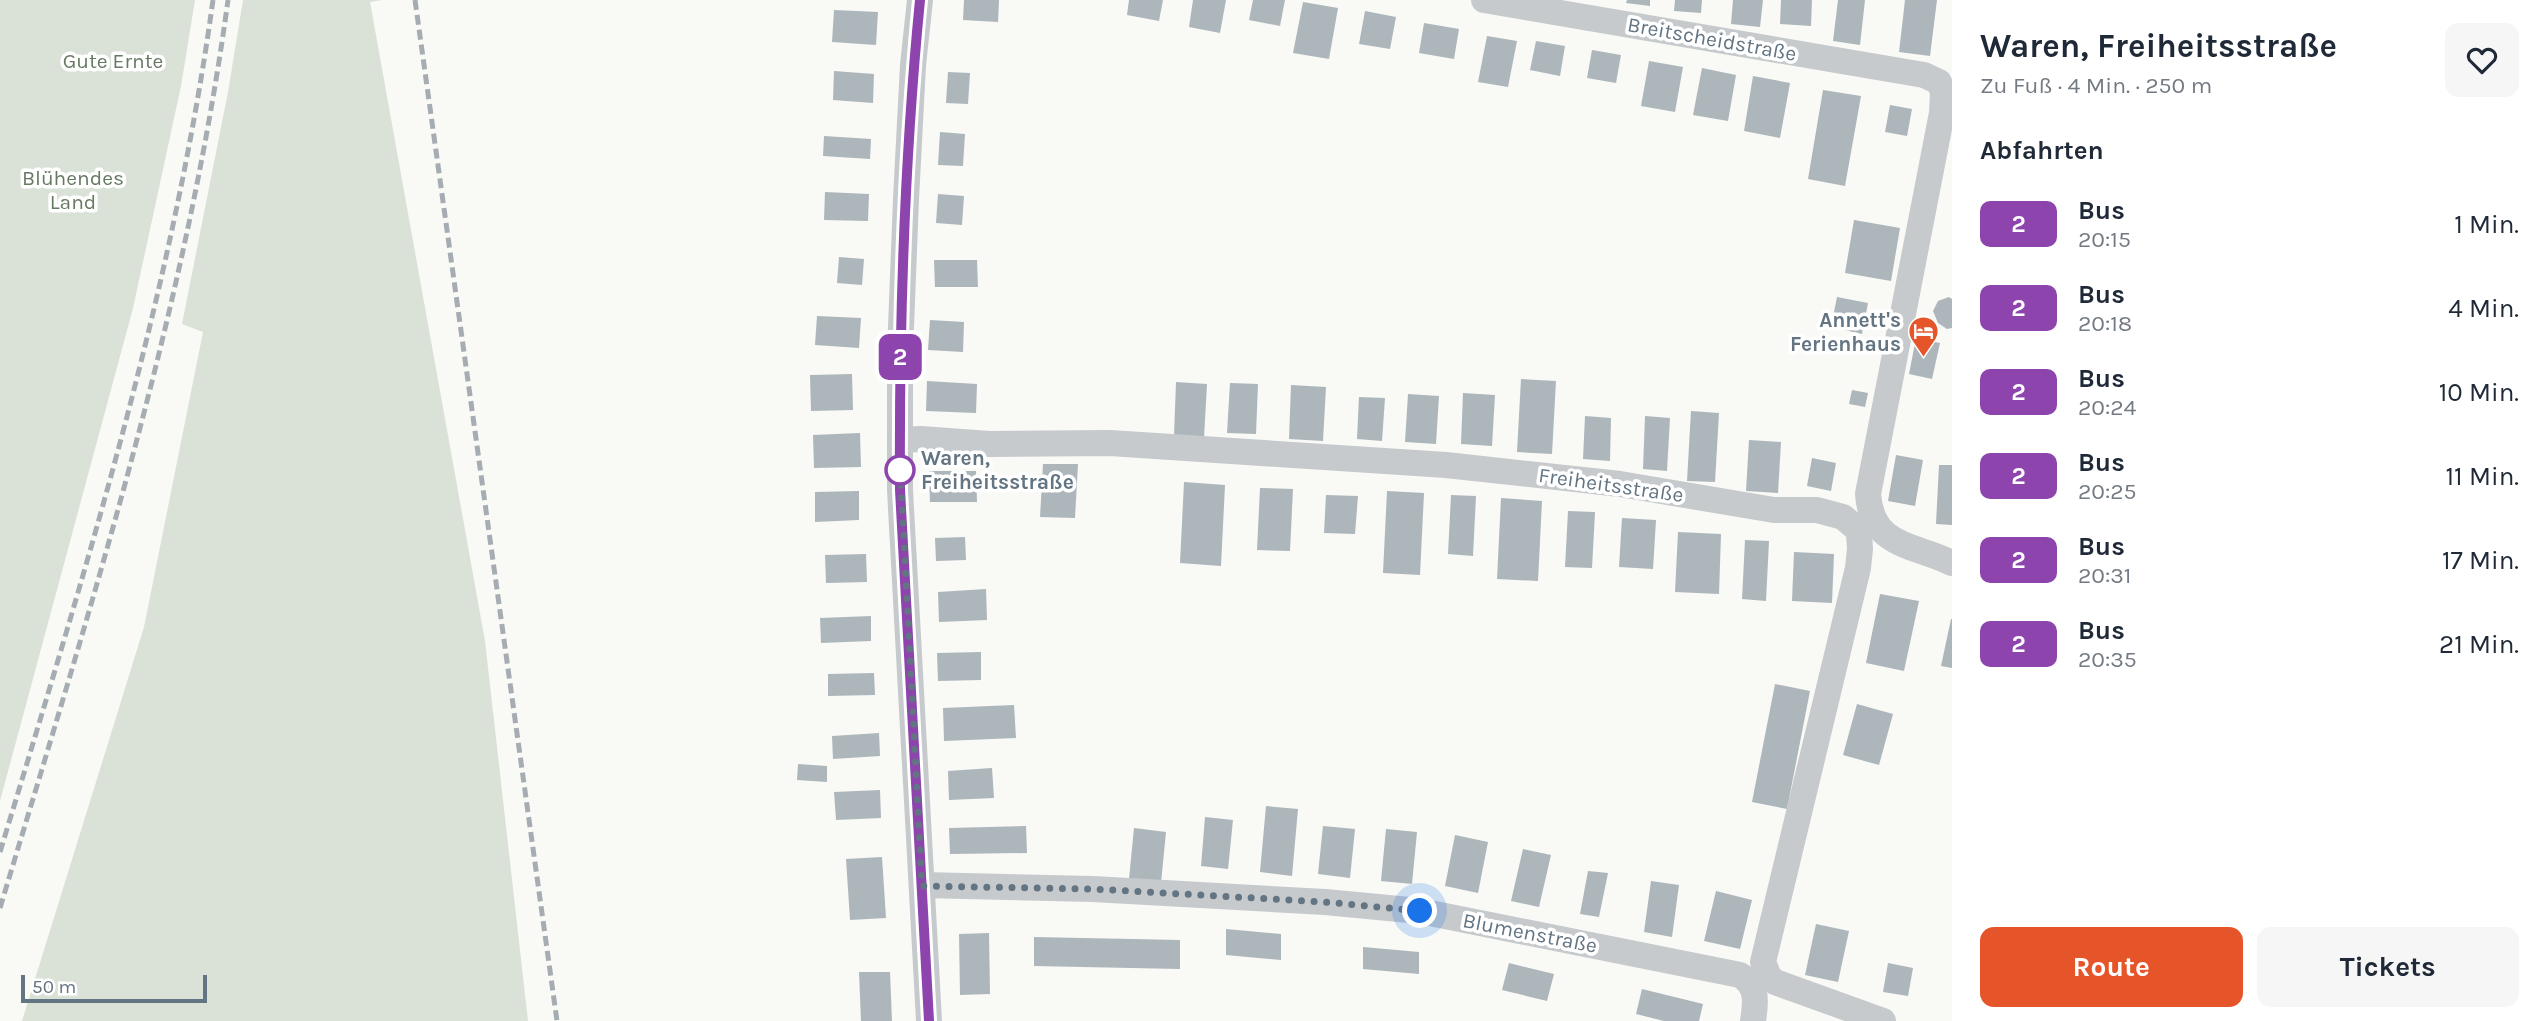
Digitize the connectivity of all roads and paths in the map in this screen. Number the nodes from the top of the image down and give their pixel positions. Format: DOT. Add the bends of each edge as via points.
graph roads {
  1 [pos="920,0"];
  2 [pos="1484,0"];
  3 [pos="900,440"];
  4 [pos="1952,563"];
  5 [pos="922,886"];
  6 [pos="1761,982"];
  7 [pos="929,1021"];
  8 [pos="1753,1021"];
  9 [pos="1883,1021"];
  1 -- 3 [label="street" via="906,199"];
  2 -- 4 [label="street, Breitscheidstraße" via="1924,75 1939,82 1942,113 1868,494 1877,525 1886,535"];
  3 -- 5 [label="street"];
  3 -- 6 [label="street, Freiheitsstraße" via="1135,444 1446,465 1620,484 1843,517 1859,533 1858,568"];
  5 -- 6 [label="street, Blumenstraße" via="1106,890 1420,911"];
  5 -- 7 [label="street"];
  6 -- 8 [label="street, Freiheitsstraße"];
  6 -- 9 [label="street, Blumenstraße"];
}
